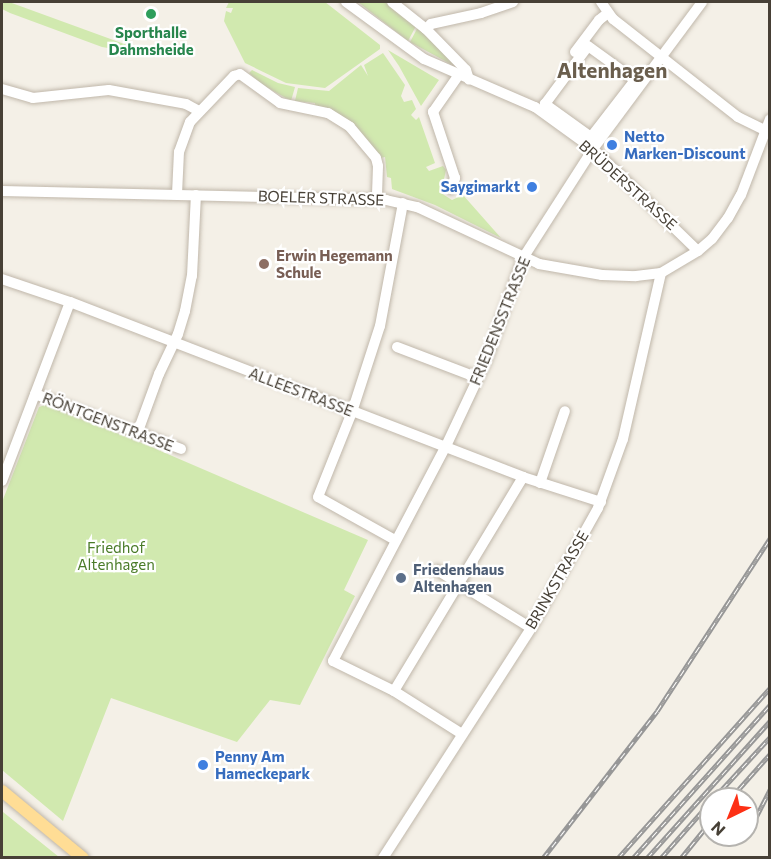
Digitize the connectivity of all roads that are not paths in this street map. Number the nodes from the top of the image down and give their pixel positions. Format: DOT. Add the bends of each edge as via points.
graph roads {
  1 [pos="345,2"];
  2 [pos="392,2"];
  3 [pos="513,2"];
  4 [pos="602,2"];
  5 [pos="702,2"];
  6 [pos="608,13"];
  7 [pos="426,29"];
  8 [pos="663,55"];
  9 [pos="463,78"];
  10 [pos="2,89"];
  11 [pos="535,107"];
  12 [pos="199,111"];
  13 [pos="770,119"];
  14 [pos="765,130"];
  15 [pos="591,137"];
  16 [pos="593,149"];
  17 [pos="452,189"];
  18 [pos="2,191"];
  19 [pos="177,194"];
  20 [pos="196,195"];
  21 [pos="377,198"];
  22 [pos="403,203"];
  23 [pos="698,251"];
  24 [pos="524,258"];
  25 [pos="661,273"];
  26 [pos="2,279"];
  27 [pos="70,302"];
  28 [pos="173,344"];
  29 [pos="397,347"];
  30 [pos="478,378"];
  31 [pos="35,394"];
  32 [pos="565,411"];
  33 [pos="352,412"];
  34 [pos="137,434"];
  35 [pos="446,446"];
  36 [pos="181,449"];
  37 [pos="5,462"];
  38 [pos="523,477"];
  39 [pos="2,481"];
  40 [pos="540,483"];
  41 [pos="601,502"];
  42 [pos="395,540"];
  43 [pos="438,570"];
  44 [pos="459,582"];
  45 [pos="531,628"];
  46 [pos="394,691"];
  47 [pos="462,734"];
  48 [pos="2,791"];
  49 [pos="83,858"];
  50 [pos="383,858"];
  1 -- 9 [label="street, BRÜDERSTRASSE" via="410,51"];
  2 -- 7 [label="street"];
  3 -- 7 [label="street" via="431,24"];
  4 -- 6 [label="street"];
  5 -- 8 [label="street, FRIEDENSSTRASSE"];
  6 -- 8 [label="street"];
  6 -- 11 [label="street"];
  7 -- 9 [label="street" via="466,70"];
  8 -- 14 [label="street" via="738,117"];
  8 -- 16 [label="street, FRIEDENSSTRASSE"];
  9 -- 11 [label="street, BRÜDERSTRASSE"];
  9 -- 17 [label="street" via="433,112 455,177"];
  10 -- 12 [label="street" via="33,98 109,90 186,104"];
  11 -- 16 [label="street, BRÜDERSTRASSE"];
  12 -- 19 [label="street" via="190,122 179,152"];
  12 -- 21 [label="street" via="238,74 280,103 328,113 350,127 375,158"];
  13 -- 14 [label="street"];
  14 -- 23 [label="street" via="736,205"];
  15 -- 15 [label="street" via="545,104 588,46 635,80"];
  16 -- 23 [label="street, BRÜDERSTRASSE"];
  16 -- 24 [label="street, FRIEDENSSTRASSE"];
  18 -- 19 [label="street, BOELER STRASSE"];
  19 -- 20 [label="street, BOELER STRASSE"];
  20 -- 21 [label="street, BOELER STRASSE"];
  20 -- 28 [label="street" via="192,276"];
  21 -- 22 [label="street, BOELER STRASSE"];
  22 -- 24 [label="street, BOELER STRASSE"];
  22 -- 33 [label="street" via="380,326"];
  23 -- 25 [label="street"];
  24 -- 25 [label="street, BOELER STRASSE" via="602,275"];
  24 -- 30 [label="street, FRIEDENSSTRASSE"];
  25 -- 41 [label="street, BRINKSTRASSE" via="623,439"];
  26 -- 27 [label="street, ALLEESTRASSE"];
  27 -- 28 [label="street, ALLEESTRASSE"];
  27 -- 31 [label="street"];
  28 -- 33 [label="street, ALLEESTRASSE"];
  28 -- 34 [label="street"];
  29 -- 30 [label="street"];
  30 -- 35 [label="street, FRIEDENSSTRASSE"];
  31 -- 34 [label="street, RÖNTGENSTRASSE"];
  31 -- 37 [label="street"];
  32 -- 40 [label="street"];
  33 -- 35 [label="street, ALLEESTRASSE"];
  33 -- 42 [label="street" via="318,497"];
  34 -- 36 [label="street, RÖNTGENSTRASSE"];
  35 -- 38 [label="street, ALLEESTRASSE"];
  35 -- 42 [label="street, FRIEDENSSTRASSE"];
  37 -- 39 [label="street"];
  38 -- 40 [label="street, ALLEESTRASSE"];
  38 -- 44 [label="street"];
  40 -- 41 [label="street, ALLEESTRASSE"];
  41 -- 45 [label="street, BRINKSTRASSE"];
  42 -- 46 [label="street, FRIEDENSSTRASSE" via="333,661"];
  43 -- 44 [label="street"];
  44 -- 45 [label="street"];
  44 -- 46 [label="street"];
  45 -- 47 [label="street, BRINKSTRASSE"];
  46 -- 47 [label="street"];
  47 -- 50 [label="street, BRINKSTRASSE"];
  48 -- 49 [label="main road"];
}
